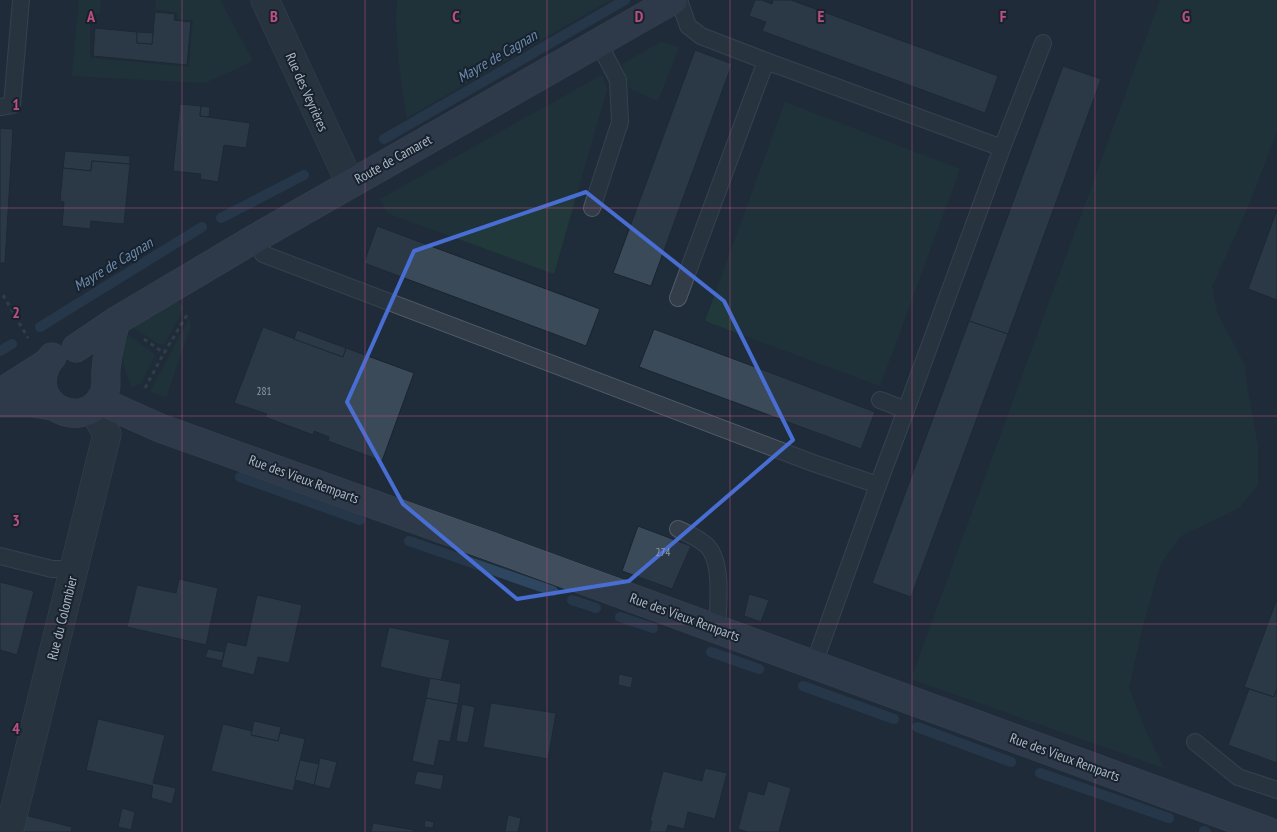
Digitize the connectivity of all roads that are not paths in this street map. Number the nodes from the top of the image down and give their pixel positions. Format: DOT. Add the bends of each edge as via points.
graph roads {
  1 [pos="21,0"];
  2 [pos="265,0"];
  3 [pos="673,0"];
  4 [pos="680,0"];
  5 [pos="598,42"];
  6 [pos="1043,43"];
  7 [pos="766,61"];
  8 [pos="0,107"];
  9 [pos="1002,148"];
  10 [pos="350,183"];
  11 [pos="592,208"];
  12 [pos="254,238"];
  13 [pos="678,298"];
  14 [pos="116,321"];
  15 [pos="76,348"];
  16 [pos="39,353"];
  17 [pos="106,371"];
  18 [pos="0,393"];
  19 [pos="880,400"];
  20 [pos="0,402"];
  21 [pos="97,403"];
  22 [pos="53,406"];
  23 [pos="906,410"];
  24 [pos="878,485"];
  25 [pos="678,529"];
  26 [pos="0,556"];
  27 [pos="74,569"];
  28 [pos="717,629"];
  29 [pos="814,664"];
  30 [pos="1195,742"];
  31 [pos="1277,790"];
  32 [pos="9,832"];
  33 [pos="1270,832"];
  1 -- 8 [label="lane" via="12,105"];
  2 -- 10 [label="street, Rue des Veyrières"];
  3 -- 5 [label="main road, Route de Camaret"];
  4 -- 7 [label="lane" via="688,26 701,36"];
  5 -- 10 [label="main road, Route de Camaret"];
  5 -- 11 [label="lane" via="618,80 620,122"];
  6 -- 9 [label="lane"];
  7 -- 9 [label="lane"];
  7 -- 13 [label="lane"];
  9 -- 23 [label="lane"];
  10 -- 12 [label="main road, Route de Camaret"];
  12 -- 14 [label="main road, Route de Camaret"];
  12 -- 24 [label="lane" via="263,254"];
  14 -- 15 [label="main road, Route de Camaret"];
  14 -- 17 [label="main road"];
  15 -- 16 [label="main road, Route de Camaret" via="55,354"];
  15 -- 17 [label="main road" via="89,351"];
  16 -- 18 [label="main road, Route de Camaret"];
  16 -- 22 [label="main road" via="43,390"];
  17 -- 21 [label="main road" via="106,390"];
  19 -- 23 [label="lane"];
  20 -- 22 [label="main road"];
  21 -- 22 [label="main road" via="83,412 72,413"];
  21 -- 27 [label="street, Rue du Colombier" via="107,434"];
  21 -- 28 [label="main road, Rue des Vieux Remparts"];
  23 -- 24 [label="lane"];
  24 -- 29 [label="lane"];
  25 -- 28 [label="lane" via="706,544 716,559"];
  26 -- 27 [label="lane" via="52,569"];
  27 -- 32 [label="street, Rue du Colombier"];
  28 -- 29 [label="main road, Rue des Vieux Remparts"];
  29 -- 33 [label="main road, Rue des Vieux Remparts"];
  30 -- 31 [label="lane" via="1238,777"];
}
